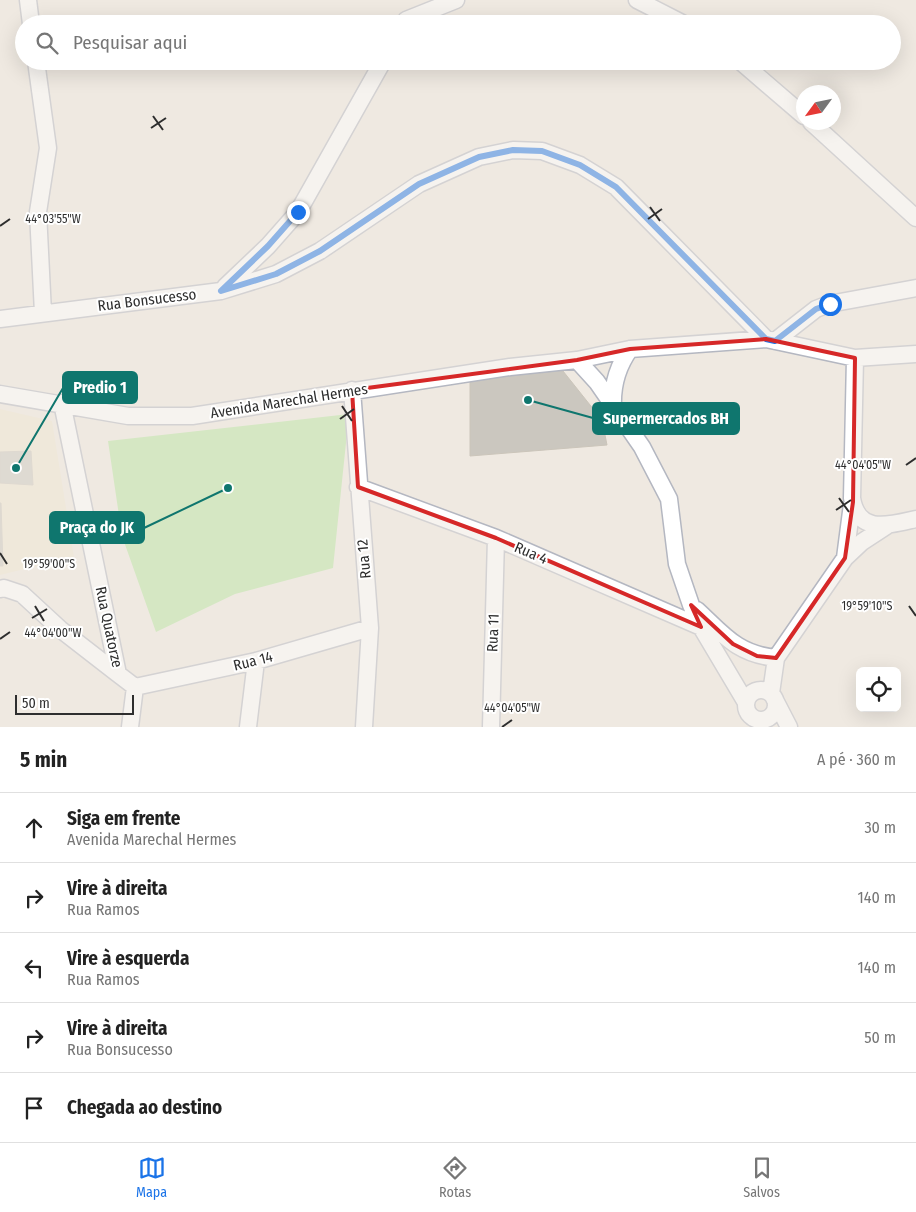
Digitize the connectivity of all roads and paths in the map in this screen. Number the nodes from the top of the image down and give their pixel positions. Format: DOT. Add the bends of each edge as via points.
graph roads {
  1 [pos="28,0"];
  2 [pos="418,0"];
  3 [pos="456,0"];
  4 [pos="637,0"];
  5 [pos="30,15"];
  6 [pos="409,15"];
  7 [pos="421,15"];
  8 [pos="666,15"];
  9 [pos="37,70"];
  10 [pos="378,70"];
  11 [pos="750,70"];
  12 [pos="796,109"];
  13 [pos="820,130"];
  14 [pos="916,218"];
  15 [pos="916,288"];
  16 [pos="221,291"];
  17 [pos="43,312"];
  18 [pos="0,319"];
  19 [pos="770,340"];
  20 [pos="630,349"];
  21 [pos="916,354"];
  22 [pos="855,358"];
  23 [pos="577,360"];
  24 [pos="352,390"];
  25 [pos="0,394"];
  26 [pos="62,403"];
  27 [pos="613,407"];
  28 [pos="358,487"];
  29 [pos="853,502"];
  30 [pos="916,519"];
  31 [pos="888,526"];
  32 [pos="496,538"];
  33 [pos="845,558"];
  34 [pos="0,589"];
  35 [pos="691,605"];
  36 [pos="701,626"];
  37 [pos="370,628"];
  38 [pos="776,658"];
  39 [pos="256,661"];
  40 [pos="118,674"];
  41 [pos="135,687"];
  42 [pos="772,695"];
  43 [pos="745,701"];
  44 [pos="765,723"];
  45 [pos="130,727"];
  46 [pos="248,727"];
  47 [pos="364,727"];
  48 [pos="490,727"];
  49 [pos="790,727"];
  1 -- 5 [label="street"];
  2 -- 6 [label="street"];
  3 -- 7 [label="street"];
  4 -- 8 [label="street"];
  9 -- 17 [label="street" via="48,148 38,212"];
  10 -- 16 [label="street" via="298,212"];
  11 -- 12 [label="street"];
  13 -- 14 [label="street"];
  15 -- 19 [label="street" via="830,304 816,309"];
  16 -- 17 [label="street, Rua Bonsucesso"];
  16 -- 19 [label="street, Rua Bonsucesso" via="276,274 320,251 419,184 479,157 513,150 542,151 580,165 616,187"];
  17 -- 18 [label="street, Rua Bonsucesso"];
  19 -- 20 [label="street, Avenida Marechal Hermes"];
  19 -- 22 [label="street, Avenida Marechal Hermes"];
  20 -- 23 [label="street, Avenida Marechal Hermes"];
  20 -- 27 [label="street" via="616,373"];
  21 -- 22 [label="street, Avenida Marechal Hermes"];
  22 -- 29 [label="street"];
  23 -- 24 [label="street, Avenida Marechal Hermes"];
  23 -- 27 [label="street"];
  24 -- 26 [label="street, Avenida Marechal Hermes" via="192,416 128,416"];
  24 -- 28 [label="street, Rua 12"];
  25 -- 26 [label="street, Avenida Marechal Hermes"];
  26 -- 40 [label="street, Rua Quatorze"];
  27 -- 35 [label="street" via="642,447 669,499 678,564"];
  28 -- 32 [label="street, Rua 4"];
  28 -- 37 [label="street, Rua 12"];
  29 -- 31 [label="street" via="854,512 863,520"];
  29 -- 33 [label="street"];
  30 -- 31 [label="street"];
  31 -- 33 [label="street" via="862,542"];
  32 -- 36 [label="street, Rua 4"];
  32 -- 48 [label="street, Rua 11"];
  33 -- 38 [label="street"];
  34 -- 40 [label="street" via="22,594 60,629"];
  35 -- 36 [label="street"];
  35 -- 38 [label="street" via="734,644 757,656"];
  36 -- 43 [label="street"];
  37 -- 39 [label="street, Rua 14"];
  37 -- 47 [label="street, Rua 12"];
  38 -- 42 [label="street"];
  39 -- 41 [label="street, Rua 14"];
  39 -- 46 [label="street"];
  40 -- 41 [label="street, Rua Quatorze"];
  41 -- 45 [label="street"];
  42 -- 43 [label="street" via="756,690"];
  42 -- 44 [label="street" via="776,704"];
  42 -- 49 [label="street"];
  43 -- 44 [label="street" via="748,714"];
}
